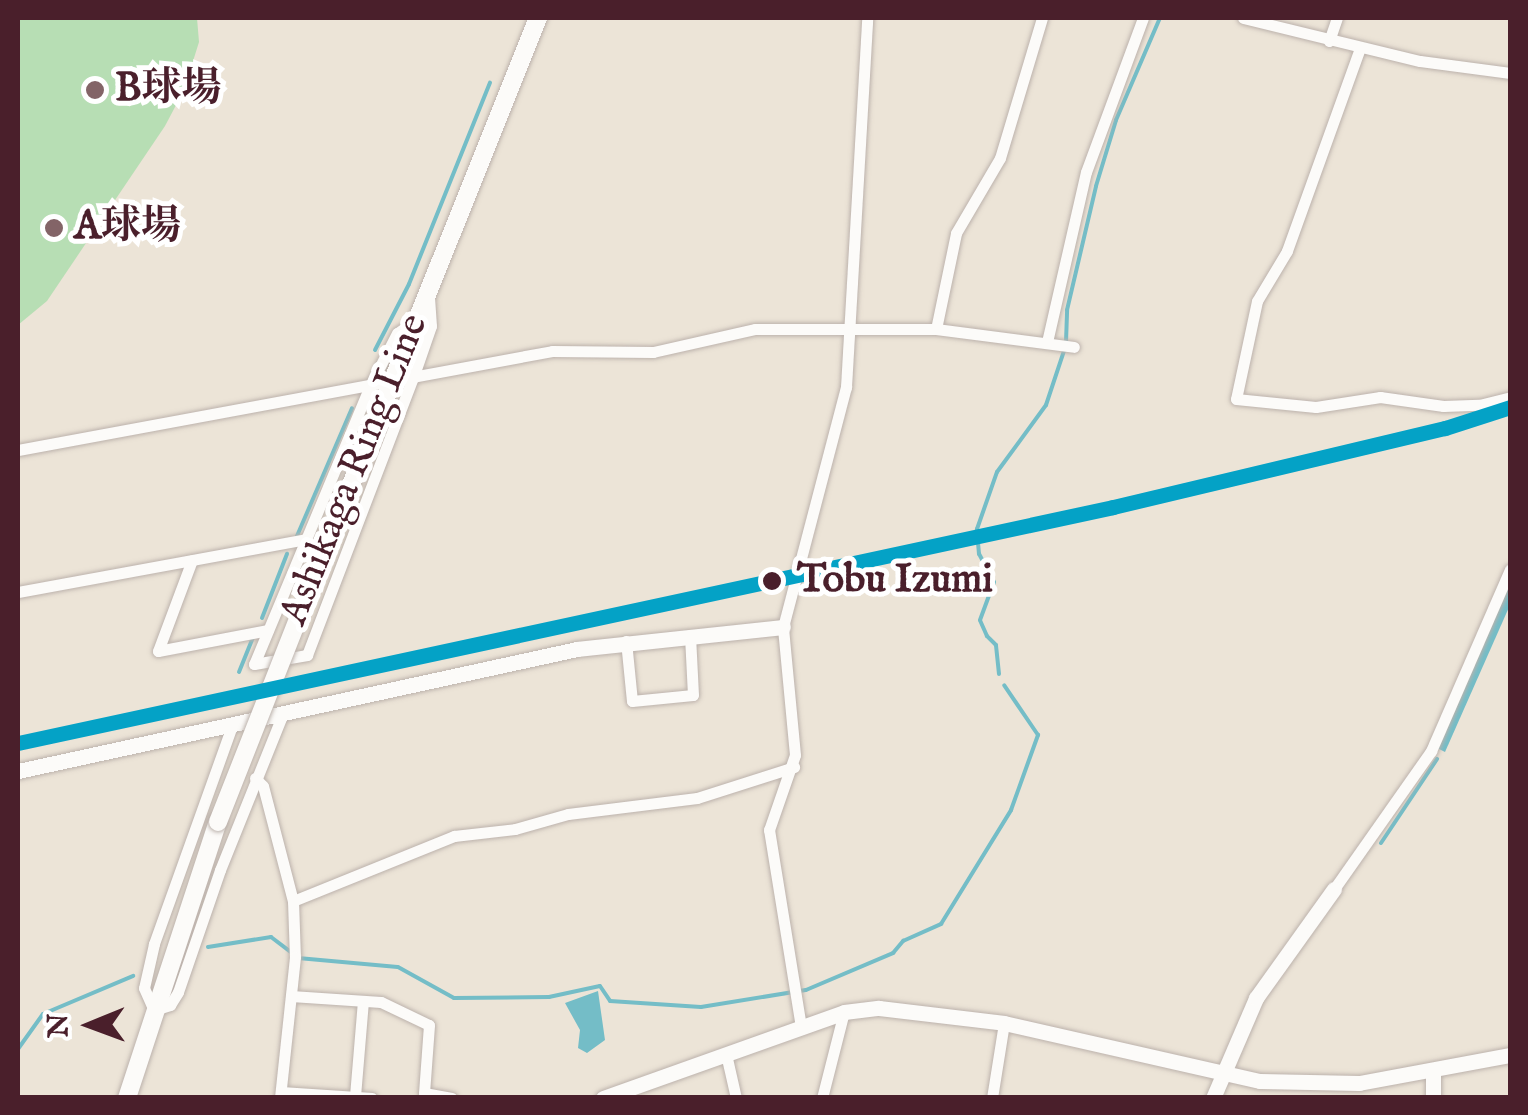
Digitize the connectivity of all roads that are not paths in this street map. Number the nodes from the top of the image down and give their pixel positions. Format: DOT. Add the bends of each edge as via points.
graph roads {
  1 [pos="538,18"];
  2 [pos="867,18"];
  3 [pos="1042,18"];
  4 [pos="1143,18"];
  5 [pos="1243,18"];
  6 [pos="1337,18"];
  7 [pos="1330,41"];
  8 [pos="1360,48"];
  9 [pos="1510,72"];
  10 [pos="428,289"];
  11 [pos="413,322"];
  12 [pos="850,328"];
  13 [pos="936,329"];
  14 [pos="1049,343"];
  15 [pos="1072,347"];
  16 [pos="413,378"];
  17 [pos="390,383"];
  18 [pos="369,388"];
  19 [pos="1510,396"];
  20 [pos="21,449"];
  21 [pos="18,466"];
  22 [pos="307,539"];
  23 [pos="192,560"];
  24 [pos="1510,570"];
  25 [pos="18,592"];
  26 [pos="784,627"];
  27 [pos="268,630"];
  28 [pos="690,635"];
  29 [pos="626,642"];
  30 [pos="283,713"];
  31 [pos="232,723"];
  32 [pos="794,767"];
  33 [pos="18,771"];
  34 [pos="255,778"];
  35 [pos="1334,890"];
  36 [pos="294,901"];
  37 [pos="291,996"];
  38 [pos="363,1001"];
  39 [pos="154,1010"];
  40 [pos="844,1012"];
  41 [pos="1004,1023"];
  42 [pos="801,1027"];
  43 [pos="726,1054"];
  44 [pos="1510,1055"];
  45 [pos="1433,1070"];
  46 [pos="1222,1074"];
  47 [pos="1307,1090"];
  48 [pos="280,1095"];
  49 [pos="354,1096"];
  50 [pos="127,1098"];
  51 [pos="372,1098"];
  52 [pos="452,1098"];
  53 [pos="602,1098"];
  54 [pos="736,1098"];
  55 [pos="822,1098"];
  56 [pos="992,1098"];
  57 [pos="1213,1098"];
  58 [pos="1433,1098"];
  1 -- 10 [label="main road, Ashikaga Ring Line"];
  2 -- 12 [label="street"];
  3 -- 13 [label="street" via="1000,158 956,233"];
  4 -- 14 [label="street" via="1086,172"];
  5 -- 7 [label="street"];
  6 -- 7 [label="street"];
  7 -- 8 [label="street"];
  8 -- 9 [label="street" via="1477,72"];
  8 -- 19 [label="street" via="1286,251 1257,301 1236,398 1316,407 1380,397 1479,405"];
  10 -- 11 [label="main road, Ashikaga Ring Line"];
  10 -- 16 [label="street" via="430,326"];
  11 -- 17 [label="main road, Ashikaga Ring Line"];
  11 -- 18 [label="street" via="397,333"];
  12 -- 13 [label="street"];
  12 -- 16 [label="street" via="755,329 634,353 552,351"];
  12 -- 26 [label="street" via="841,411"];
  13 -- 14 [label="street"];
  14 -- 15 [label="street"];
  16 -- 17 [label="street"];
  16 -- 27 [label="street" via="308,655 254,664"];
  17 -- 18 [label="street"];
  17 -- 39 [label="main road, Ashikaga Ring Line, bridge" via="218,822"];
  18 -- 20 [label="street"];
  18 -- 22 [label="street"];
  20 -- 21 [label="street"];
  22 -- 23 [label="street"];
  22 -- 27 [label="street"];
  23 -- 25 [label="street"];
  23 -- 27 [label="street" via="158,651"];
  24 -- 35 [label="street" via="1431,750"];
  26 -- 28 [label="street"];
  26 -- 32 [label="street"];
  28 -- 29 [label="street"];
  28 -- 29 [label="street" via="693,695 632,701"];
  29 -- 30 [label="street"];
  30 -- 31 [label="street"];
  30 -- 34 [label="street"];
  31 -- 33 [label="street"];
  31 -- 39 [label="street" via="154,944 144,988"];
  32 -- 36 [label="street" via="697,798 454,836"];
  32 -- 42 [label="street" via="774,812 769,844"];
  34 -- 36 [label="street" via="263,786"];
  34 -- 39 [label="street" via="178,992 170,1005"];
  35 -- 46 [label="street" via="1256,998"];
  36 -- 37 [label="street"];
  37 -- 38 [label="street"];
  37 -- 48 [label="street"];
  38 -- 49 [label="street"];
  38 -- 52 [label="street" via="381,1002 429,1025 424,1093"];
  39 -- 50 [label="main road, Ashikaga Ring Line"];
  40 -- 41 [label="street" via="879,1008"];
  40 -- 42 [label="street"];
  40 -- 55 [label="street"];
  41 -- 46 [label="street"];
  41 -- 56 [label="street"];
  42 -- 43 [label="street"];
  43 -- 53 [label="street"];
  43 -- 54 [label="street"];
  44 -- 45 [label="street"];
  45 -- 47 [label="street"];
  45 -- 58 [label="street"];
  46 -- 47 [label="street"];
  46 -- 57 [label="street"];
  48 -- 49 [label="street"];
  49 -- 51 [label="street"];
}
